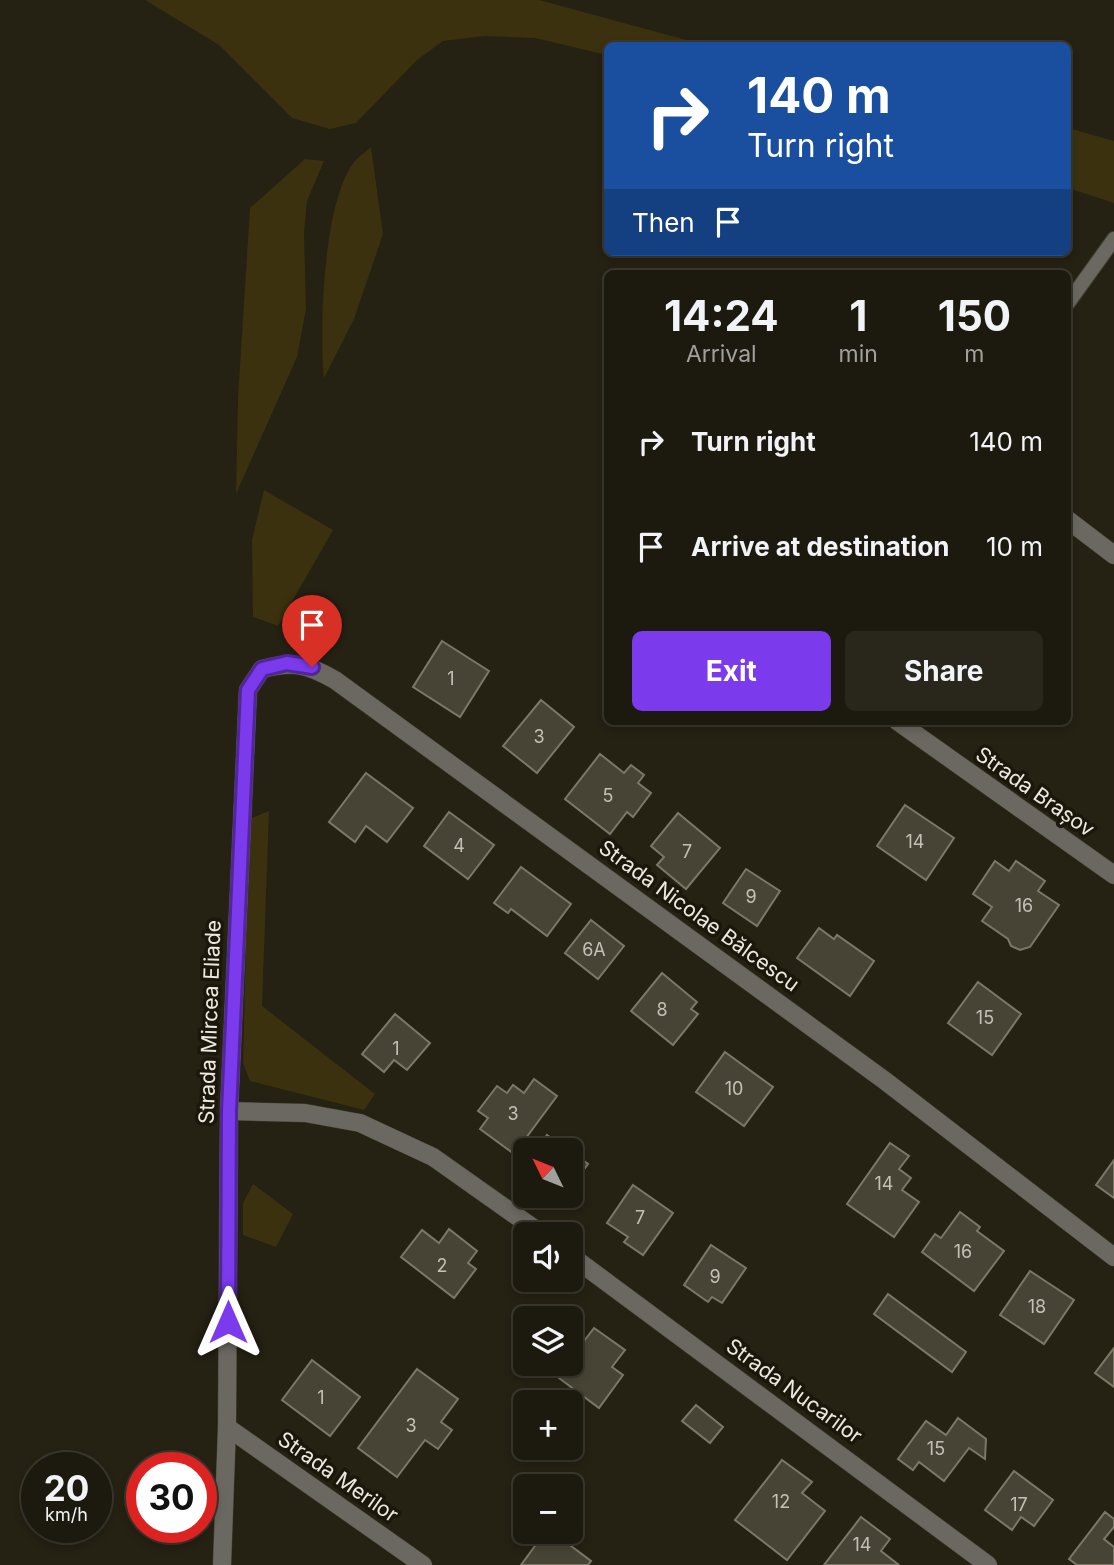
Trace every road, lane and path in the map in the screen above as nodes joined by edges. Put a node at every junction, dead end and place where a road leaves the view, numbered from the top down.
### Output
1 (1114, 239) edge
2 (1071, 299) edge
3 (1071, 522) edge
4 (1114, 555) edge
5 (248, 690) joint
6 (903, 725) edge
7 (1114, 875) edge
8 (229, 1111) junction
9 (525, 1222) edge
10 (1114, 1257) edge
11 (583, 1265) edge
12 (227, 1427) junction
13 (222, 1565) edge
14 (423, 1565) edge
15 (988, 1565) edge

1 - 2 lane
3 - 4 street
5 - 8 street, Strada Mircea Eliade
5 - 10 street, Strada Nicolae Bălcescu
6 - 7 street, Strada Brașov
8 - 9 street
8 - 12 street, Strada Mircea Eliade
11 - 15 street, Strada Nucarilor
12 - 13 street, Strada Mircea Eliade
12 - 14 street, Strada Merilor

